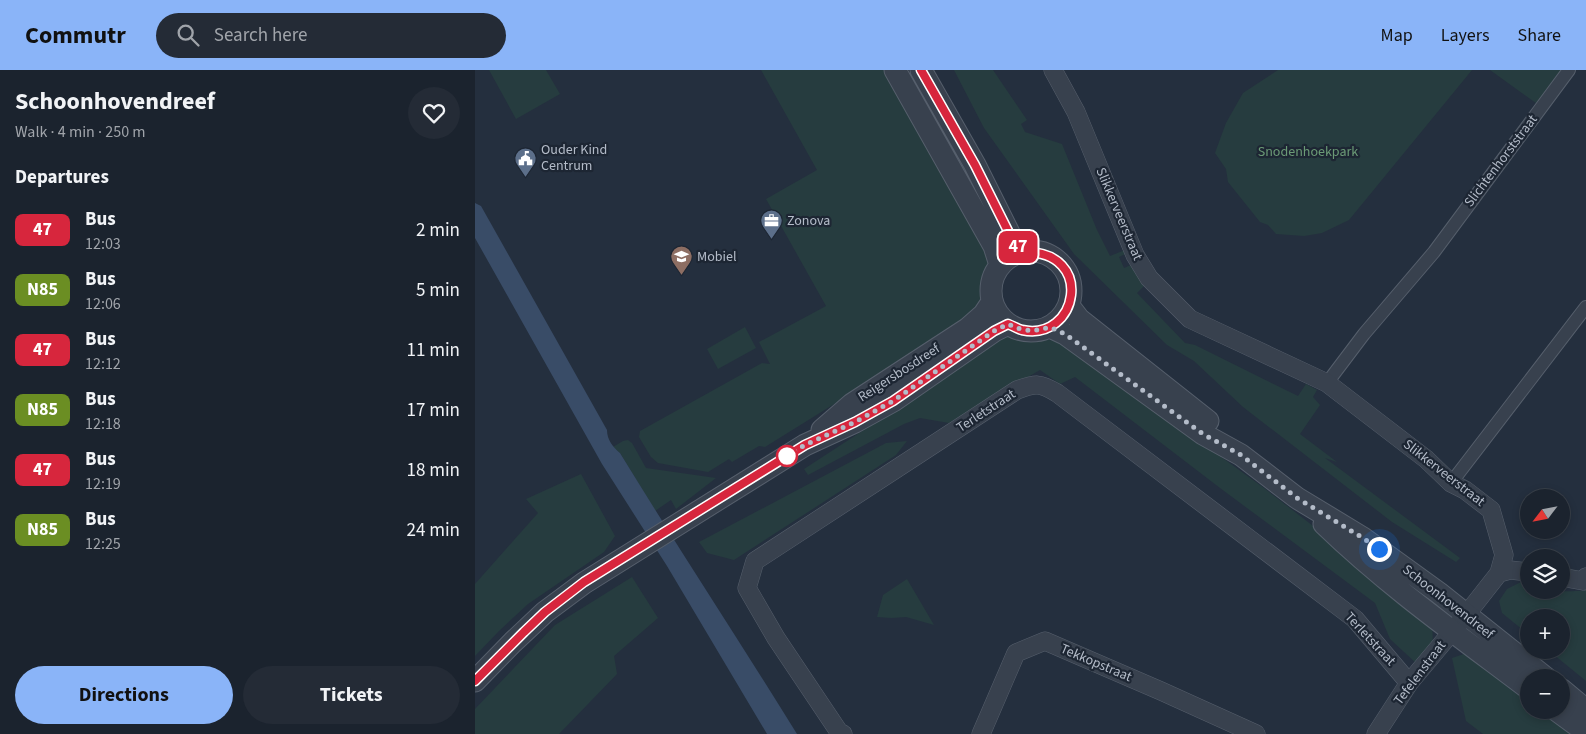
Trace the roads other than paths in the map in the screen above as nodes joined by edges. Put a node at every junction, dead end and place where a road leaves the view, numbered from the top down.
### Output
1 (895, 70) edge
2 (921, 70) edge
3 (1053, 70) edge
4 (1569, 70) edge
5 (1024, 252) junction
6 (1000, 265) junction
7 (993, 302) junction
8 (1069, 306) junction
9 (1586, 308) edge
10 (1008, 324) junction
11 (1050, 327) junction
12 (1327, 383) junction
13 (805, 445) junction
14 (1241, 455) junction
15 (1451, 482) junction
16 (1297, 498) junction
17 (1520, 571) edge
18 (1499, 573) junction
19 (1586, 577) edge
20 (1570, 579) edge
21 (1466, 615) junction
22 (1453, 632) junction
23 (1535, 669) edge
24 (475, 681) edge
25 (1520, 682) edge
26 (1409, 683) junction
27 (1570, 697) edge
28 (1586, 710) edge
29 (1568, 719) edge
30 (1586, 732) edge
31 (843, 734) edge
32 (981, 734) edge
33 (1256, 734) edge
34 (1376, 734) edge

1 - 6 street
2 - 5 street
3 - 12 street, Slikkerveerstraat
4 - 12 street, Slichtenhorststraat
5 - 6 street
5 - 8 street
6 - 7 street
7 - 10 street
7 - 13 street, Reigersbosdreef
8 - 11 street
8 - 14 street, Schoonhovendreef
9 - 15 street
10 - 11 street
10 - 13 street, Reigersbosdreef
11 - 14 street, Schoonhovendreef
12 - 15 street, Slikkerveerstraat
13 - 24 street, Reigersbosdreef
14 - 16 street, Schoonhovendreef
15 - 18 street, Slikkerveerstraat
16 - 21 street, Schoonhovendreef
16 - 22 street, Schoonhovendreef
17 - 18 street
18 - 21 street
19 - 20 street
21 - 22 street, Tefelenstraat
21 - 23 street, Schoonhovendreef
22 - 25 street, Schoonhovendreef
22 - 26 street, Tefelenstraat
26 - 31 street, Terletstraat
26 - 34 street, Tefelenstraat
27 - 28 street
29 - 30 street
32 - 33 street, Tekkopstraat

